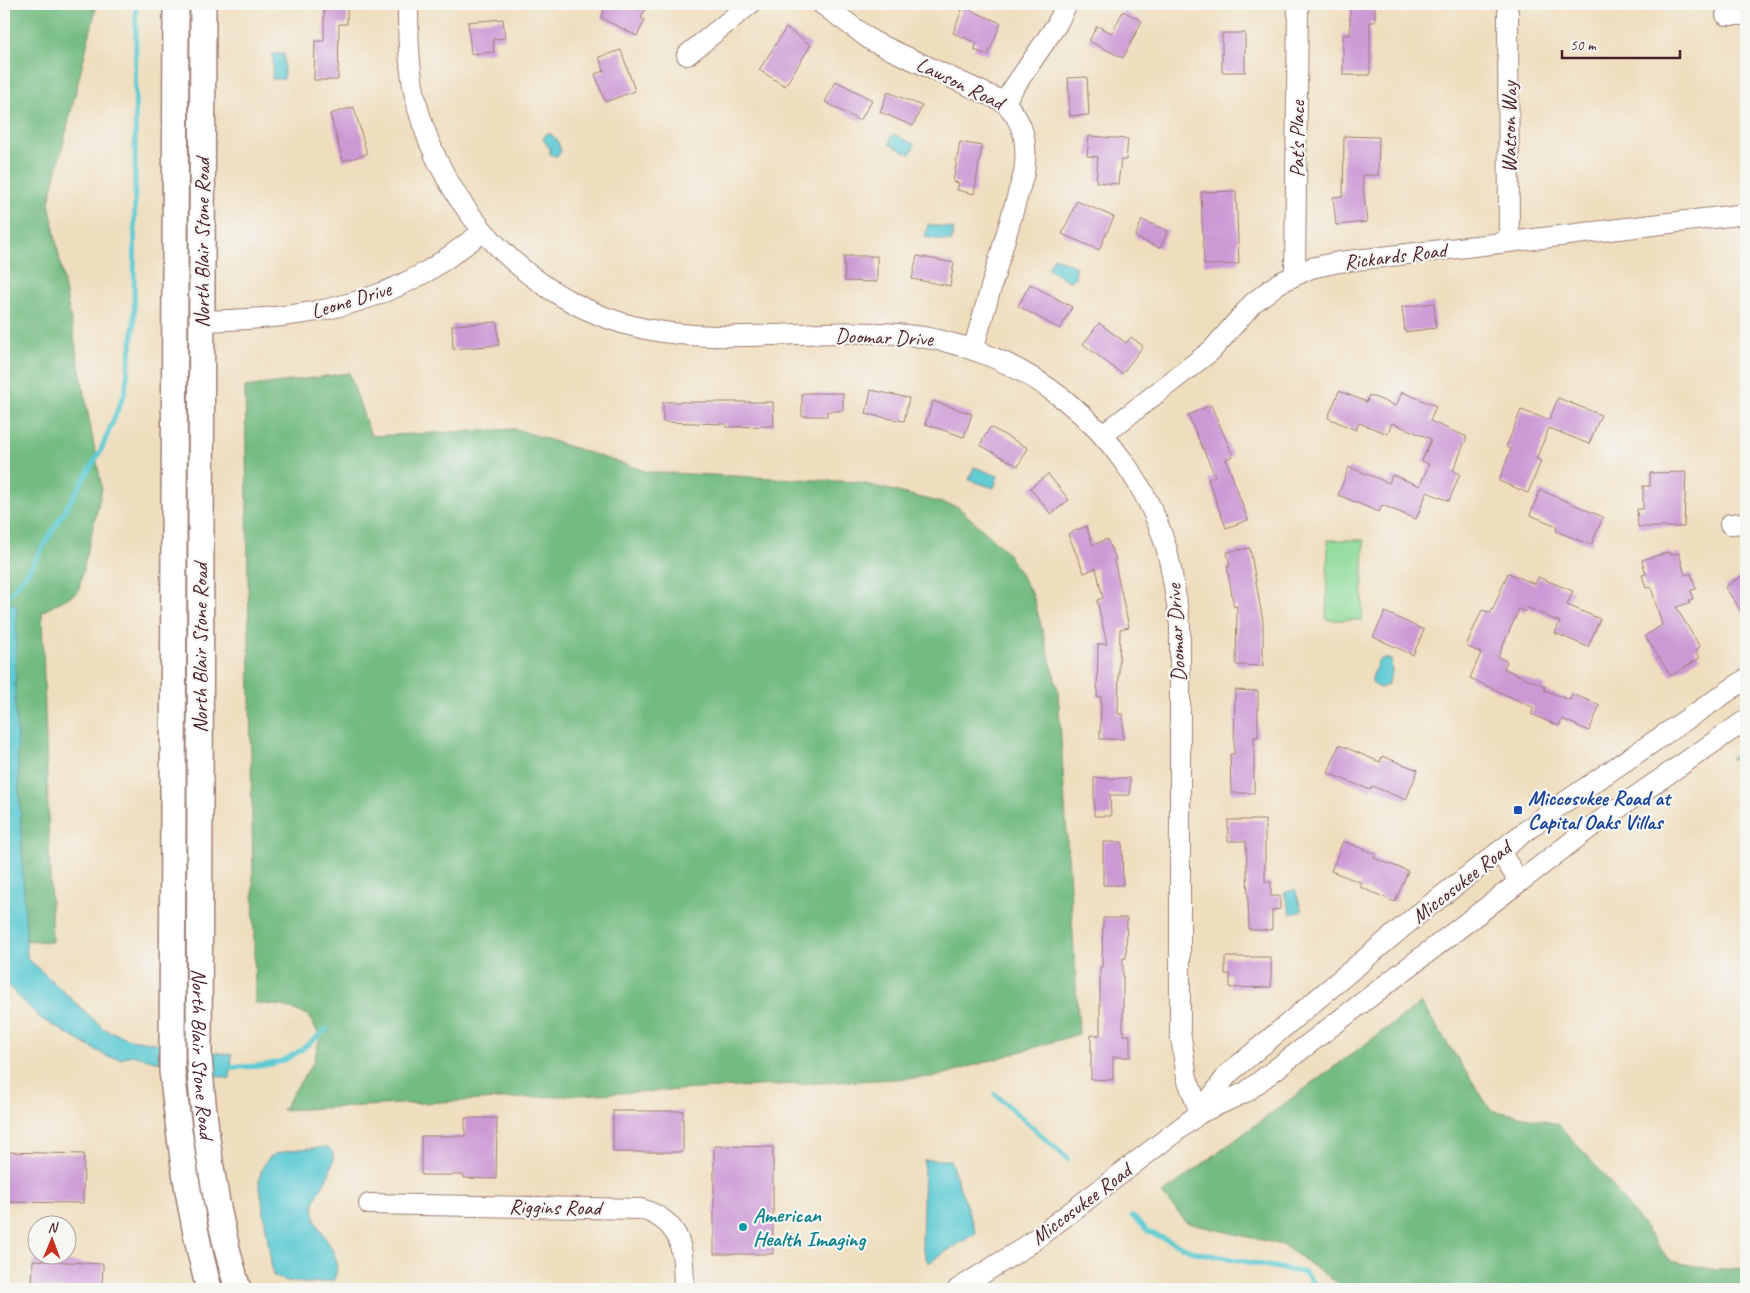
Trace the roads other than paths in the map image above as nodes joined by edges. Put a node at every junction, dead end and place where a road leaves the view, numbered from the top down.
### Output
1 (176, 4) edge
2 (203, 4) edge
3 (408, 4) edge
4 (750, 4) edge
5 (822, 4) edge
6 (1067, 4) edge
7 (1298, 4) edge
8 (1508, 12) dead end
9 (1726, 15) dead end
10 (1746, 15) edge
11 (687, 55) dead end
12 (1004, 102) junction
13 (1746, 214) edge
14 (483, 232) junction
15 (1509, 242) junction
16 (1296, 274) junction
17 (175, 279) junction
18 (202, 321) junction
19 (973, 350) junction
20 (1103, 435) junction
21 (1746, 679) edge
22 (1746, 720) edge
23 (1500, 852) junction
24 (1519, 881) junction
25 (176, 1110) junction
26 (203, 1111) junction
27 (1200, 1113) junction
28 (369, 1204) dead end
29 (209, 1289) edge
30 (238, 1289) edge
31 (684, 1289) edge
32 (958, 1289) edge

1 - 17 main road, North Blair Stone Road
2 - 18 main road, North Blair Stone Road
3 - 14 street, Doomar Drive
4 - 11 street
5 - 12 street, Lawson Road
6 - 12 street
7 - 16 street, Pat's Place
8 - 15 street, Watson Way
9 - 10 street
12 - 19 street, Lawson Road
13 - 15 street, Rickards Road
14 - 18 street, Leone Drive
14 - 19 street, Doomar Drive
15 - 16 street, Rickards Road
16 - 20 street, Rickards Road
17 - 18 main road
17 - 25 main road, North Blair Stone Road
18 - 26 main road, North Blair Stone Road
19 - 20 street, Doomar Drive
20 - 27 street, Doomar Drive
21 - 23 street, Miccosukee Road
22 - 24 street, Miccosukee Road
23 - 24 street
23 - 27 street, Miccosukee Road
24 - 27 street, Miccosukee Road
25 - 26 main road
25 - 29 main road, North Blair Stone Road
26 - 30 main road, North Blair Stone Road
27 - 32 street, Miccosukee Road
28 - 31 street, Riggins Road

